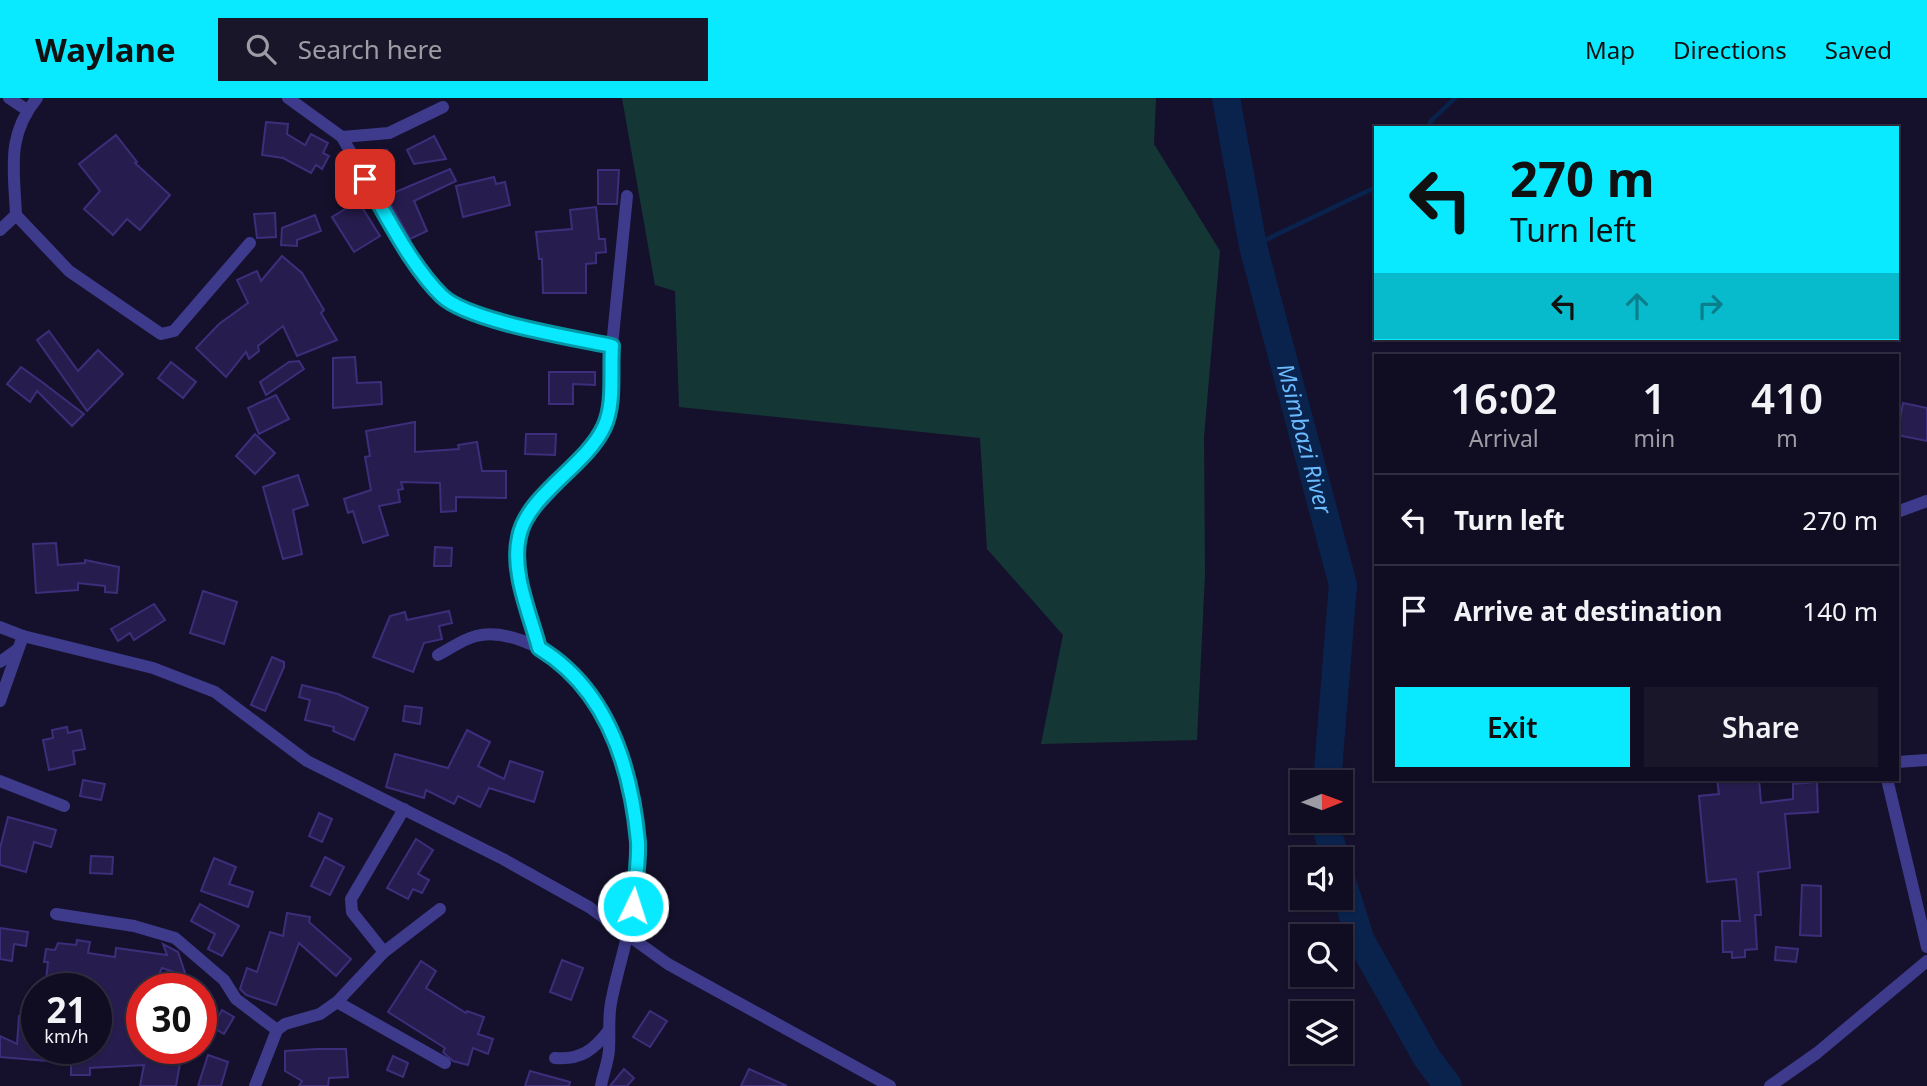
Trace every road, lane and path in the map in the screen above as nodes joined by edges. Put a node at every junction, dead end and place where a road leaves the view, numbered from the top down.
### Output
1 (9, 98) edge
2 (37, 98) edge
3 (288, 98) edge
4 (443, 107) dead end
5 (27, 110) junction
6 (342, 137) junction
7 (627, 196) dead end
8 (16, 215) junction
9 (0, 230) edge
10 (250, 243) dead end
11 (612, 346) junction
12 (1927, 501) edge
13 (1899, 511) edge
14 (0, 627) edge
15 (20, 642) junction
16 (539, 648) junction
17 (438, 655) dead end
18 (0, 662) edge
19 (0, 701) edge
20 (1927, 760) edge
21 (1899, 762) edge
22 (0, 781) edge
23 (1887, 781) edge
24 (64, 806) dead end
25 (404, 809) junction
26 (440, 909) dead end
27 (56, 914) dead end
28 (627, 934) junction
29 (1927, 947) edge
30 (384, 952) junction
31 (1927, 961) edge
32 (337, 1002) junction
33 (277, 1030) junction
34 (610, 1030) junction
35 (555, 1058) dead end
36 (445, 1063) dead end
37 (255, 1086) edge
38 (601, 1086) edge
39 (890, 1086) edge
40 (1770, 1086) edge

1 - 5 street
2 - 5 street
3 - 6 street
4 - 6 street
5 - 8 street
6 - 11 street
7 - 11 street
8 - 9 street
8 - 10 street
11 - 16 street
12 - 13 street
14 - 15 street
15 - 18 street
15 - 19 street
15 - 25 street
16 - 17 street
16 - 28 street
20 - 21 street
22 - 24 street
23 - 29 street
25 - 28 street
25 - 30 street
26 - 30 street
27 - 33 street
28 - 34 street
28 - 39 street
30 - 32 street
31 - 40 street
32 - 33 street
32 - 36 street
33 - 37 street
34 - 35 street
34 - 38 street

